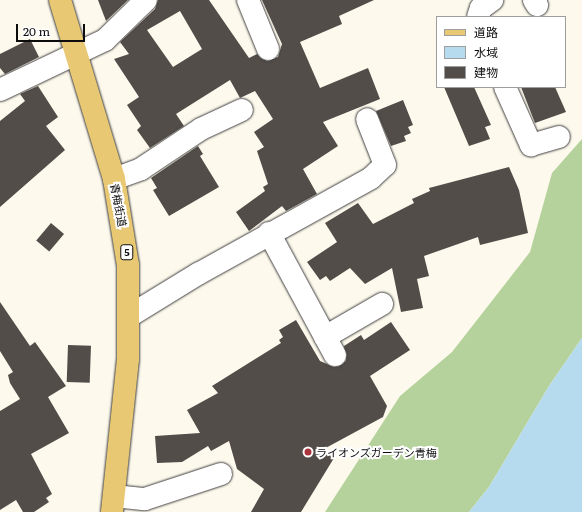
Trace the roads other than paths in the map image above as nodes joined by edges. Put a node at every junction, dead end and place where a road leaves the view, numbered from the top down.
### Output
1 (60, 0) edge
2 (146, 0) edge
3 (248, 0) edge
4 (492, 0) edge
5 (478, 16) edge
6 (268, 49) dead end
7 (77, 54) junction
8 (505, 88) edge
9 (0, 90) edge
10 (242, 110) dead end
11 (367, 119) dead end
12 (559, 137) dead end
13 (114, 179) junction
14 (269, 233) junction
15 (382, 304) dead end
16 (131, 315) junction
17 (221, 474) dead end
18 (113, 504) edge

1 - 7 main road, 青梅街道 / 5
2 - 7 lane
3 - 6 lane
4 - 5 lane
7 - 9 lane
7 - 13 main road, 青梅街道 / 5
8 - 12 lane
10 - 13 lane
11 - 14 lane
13 - 16 main road, 青梅街道 / 5
14 - 15 lane
14 - 16 lane
16 - 18 main road, 青梅街道 / 5
17 - 18 lane

